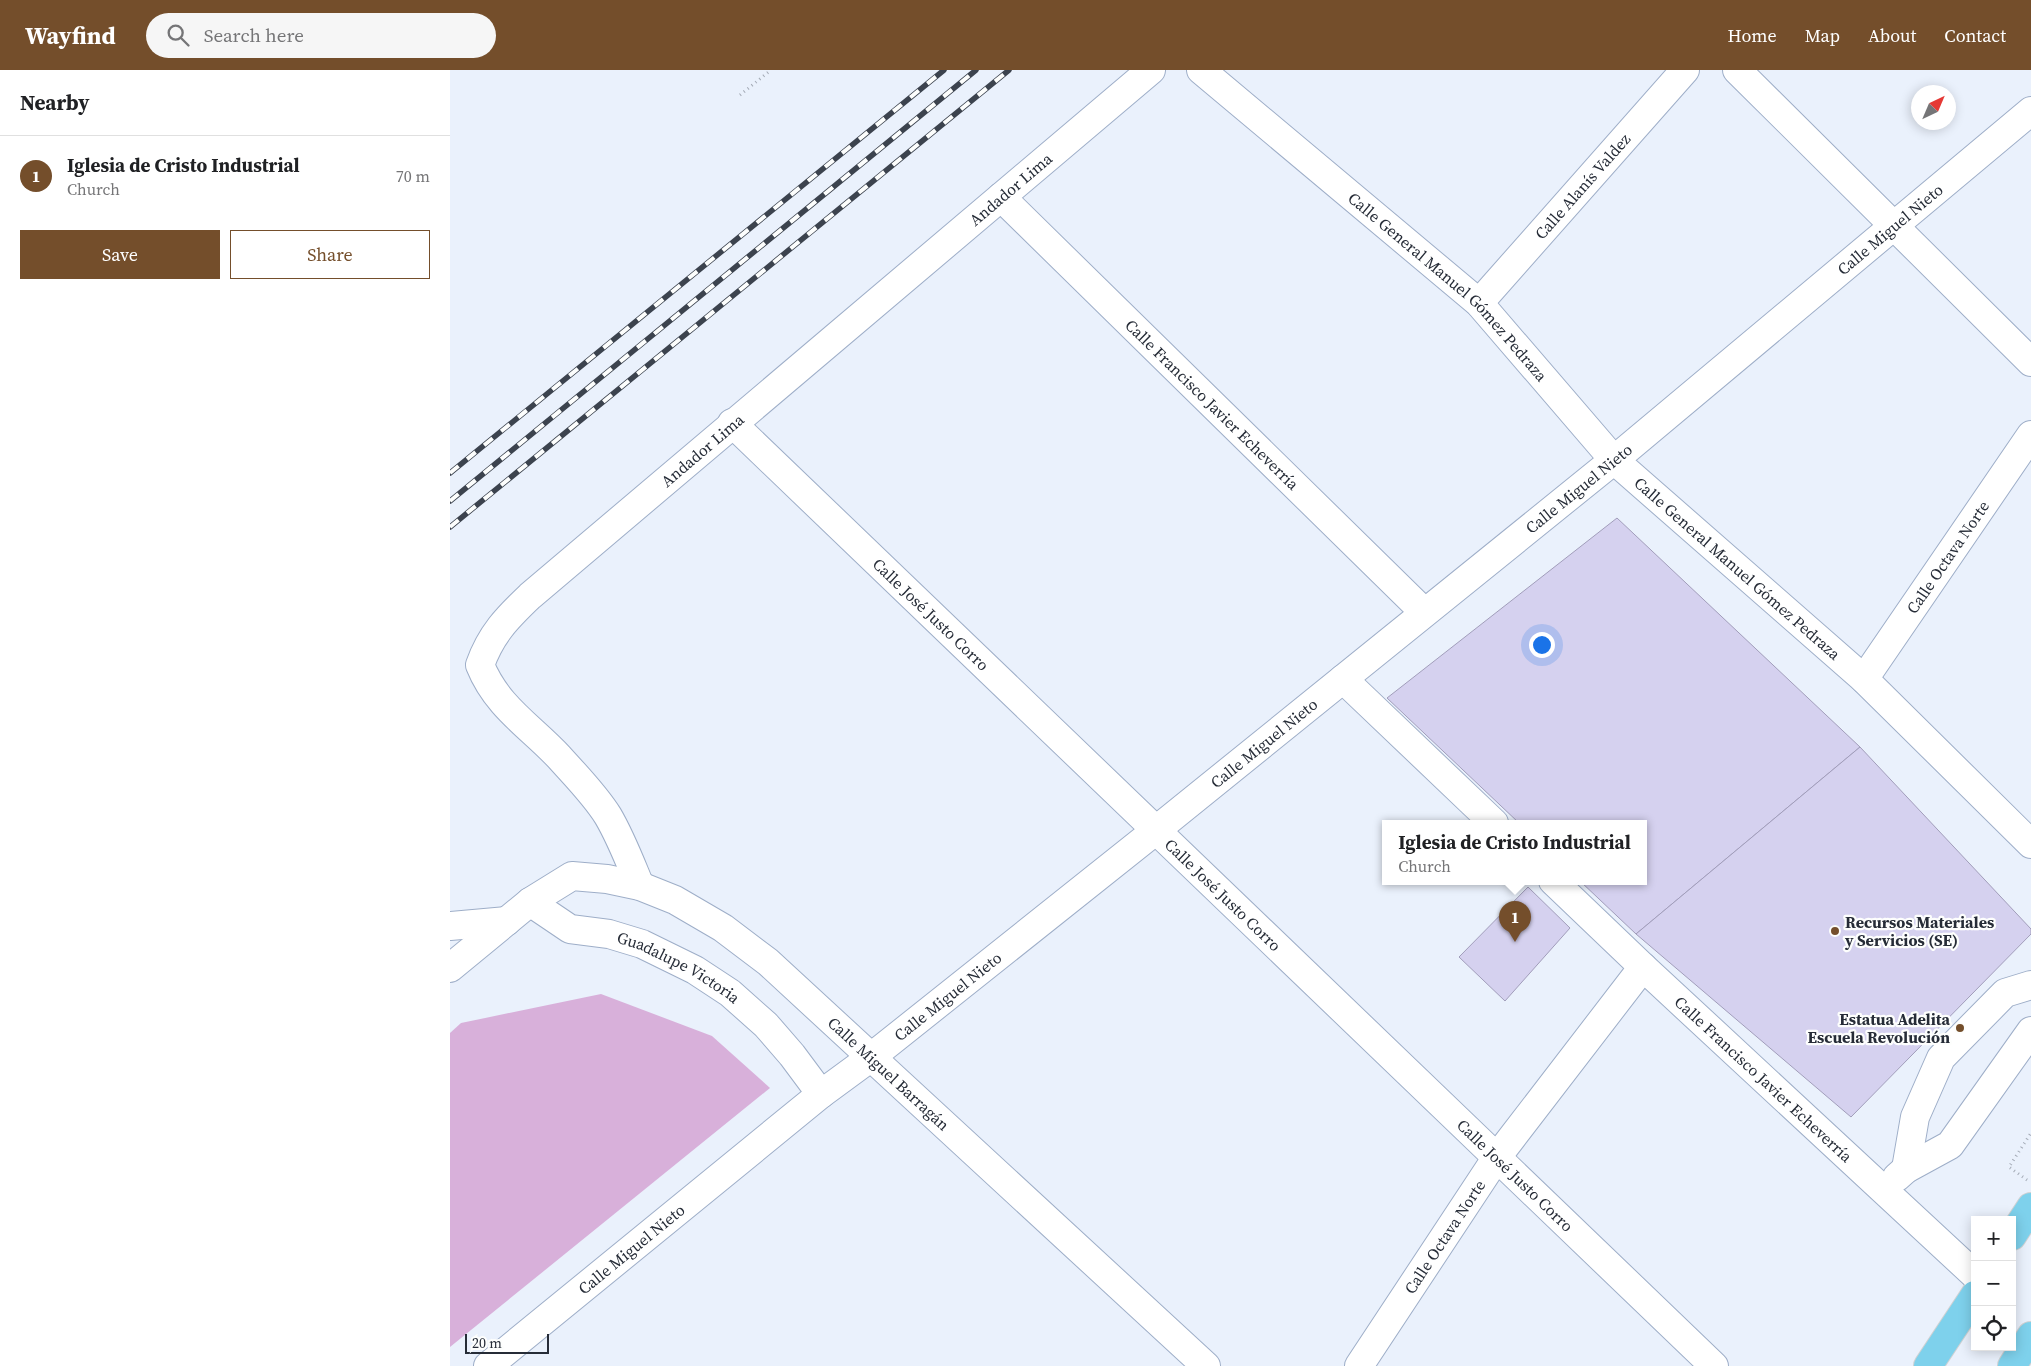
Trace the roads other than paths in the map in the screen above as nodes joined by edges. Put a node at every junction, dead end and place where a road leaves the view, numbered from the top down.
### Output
1 (1151, 70) edge
2 (1201, 70) edge
3 (1685, 70) edge
4 (1737, 70) edge
5 (2031, 111) edge
6 (1001, 197) junction
7 (1895, 226) junction
8 (1479, 302) junction
9 (2031, 362) edge
10 (732, 423) junction
11 (2031, 435) edge
12 (1614, 460) junction
13 (1424, 612) junction
14 (1343, 679) junction
15 (1864, 679) junction
16 (1491, 820) edge
17 (1156, 832) junction
18 (2031, 844) edge
19 (1557, 885) edge
20 (640, 886) junction
21 (530, 902) junction
22 (507, 921) junction
23 (450, 926) edge
24 (1643, 966) junction
25 (450, 968) edge
26 (2031, 985) edge
27 (2031, 1031) edge
28 (870, 1058) junction
29 (821, 1094) junction
30 (1497, 1157) junction
31 (1906, 1168) junction
32 (1882, 1189) junction
33 (2031, 1207) edge
34 (2016, 1230) edge
35 (1971, 1271) edge
36 (1971, 1300) edge
37 (2031, 1337) edge
38 (488, 1366) edge
39 (1206, 1366) edge
40 (1359, 1366) edge
41 (1714, 1366) edge
42 (1928, 1366) edge
43 (2012, 1366) edge

1 - 6 street, Andador Lima
2 - 8 street, Calle General Manuel Gómez Pedraza
3 - 8 street, Calle Alanís Valdez
4 - 7 street
5 - 7 street, Calle Miguel Nieto
6 - 10 street, Andador Lima
6 - 13 street, Calle Francisco Javier Echeverría
7 - 9 street
7 - 12 street, Calle Miguel Nieto
8 - 12 street, Calle General Manuel Gómez Pedraza
10 - 17 street, Calle José Justo Corro
10 - 20 street, Andador Lima
11 - 15 street, Calle Octava Norte
12 - 13 street, Calle Miguel Nieto
12 - 15 street, Calle General Manuel Gómez Pedraza
13 - 14 street, Calle Miguel Nieto
14 - 16 street
14 - 17 street, Calle Miguel Nieto
15 - 18 street, Calle General Manuel Gómez Pedraza
17 - 28 street, Calle Miguel Nieto
17 - 30 street, Calle José Justo Corro
19 - 24 street, Calle Francisco Javier Echeverría
20 - 21 street, Calle Miguel Barragán
20 - 28 street, Calle Miguel Barragán
21 - 22 street
21 - 29 street, Guadalupe Victoria
22 - 23 street
22 - 25 street
24 - 30 street, Calle Octava Norte
24 - 32 street, Calle Francisco Javier Echeverría
26 - 31 street
27 - 31 street
28 - 29 street, Calle Miguel Nieto
28 - 39 street, Calle Miguel Barragán
29 - 38 street, Calle Miguel Nieto
30 - 40 street, Calle Octava Norte
30 - 41 street, Calle José Justo Corro
31 - 32 street
32 - 35 street, Calle Francisco Javier Echeverría
33 - 34 main road
36 - 42 main road
37 - 43 main road

